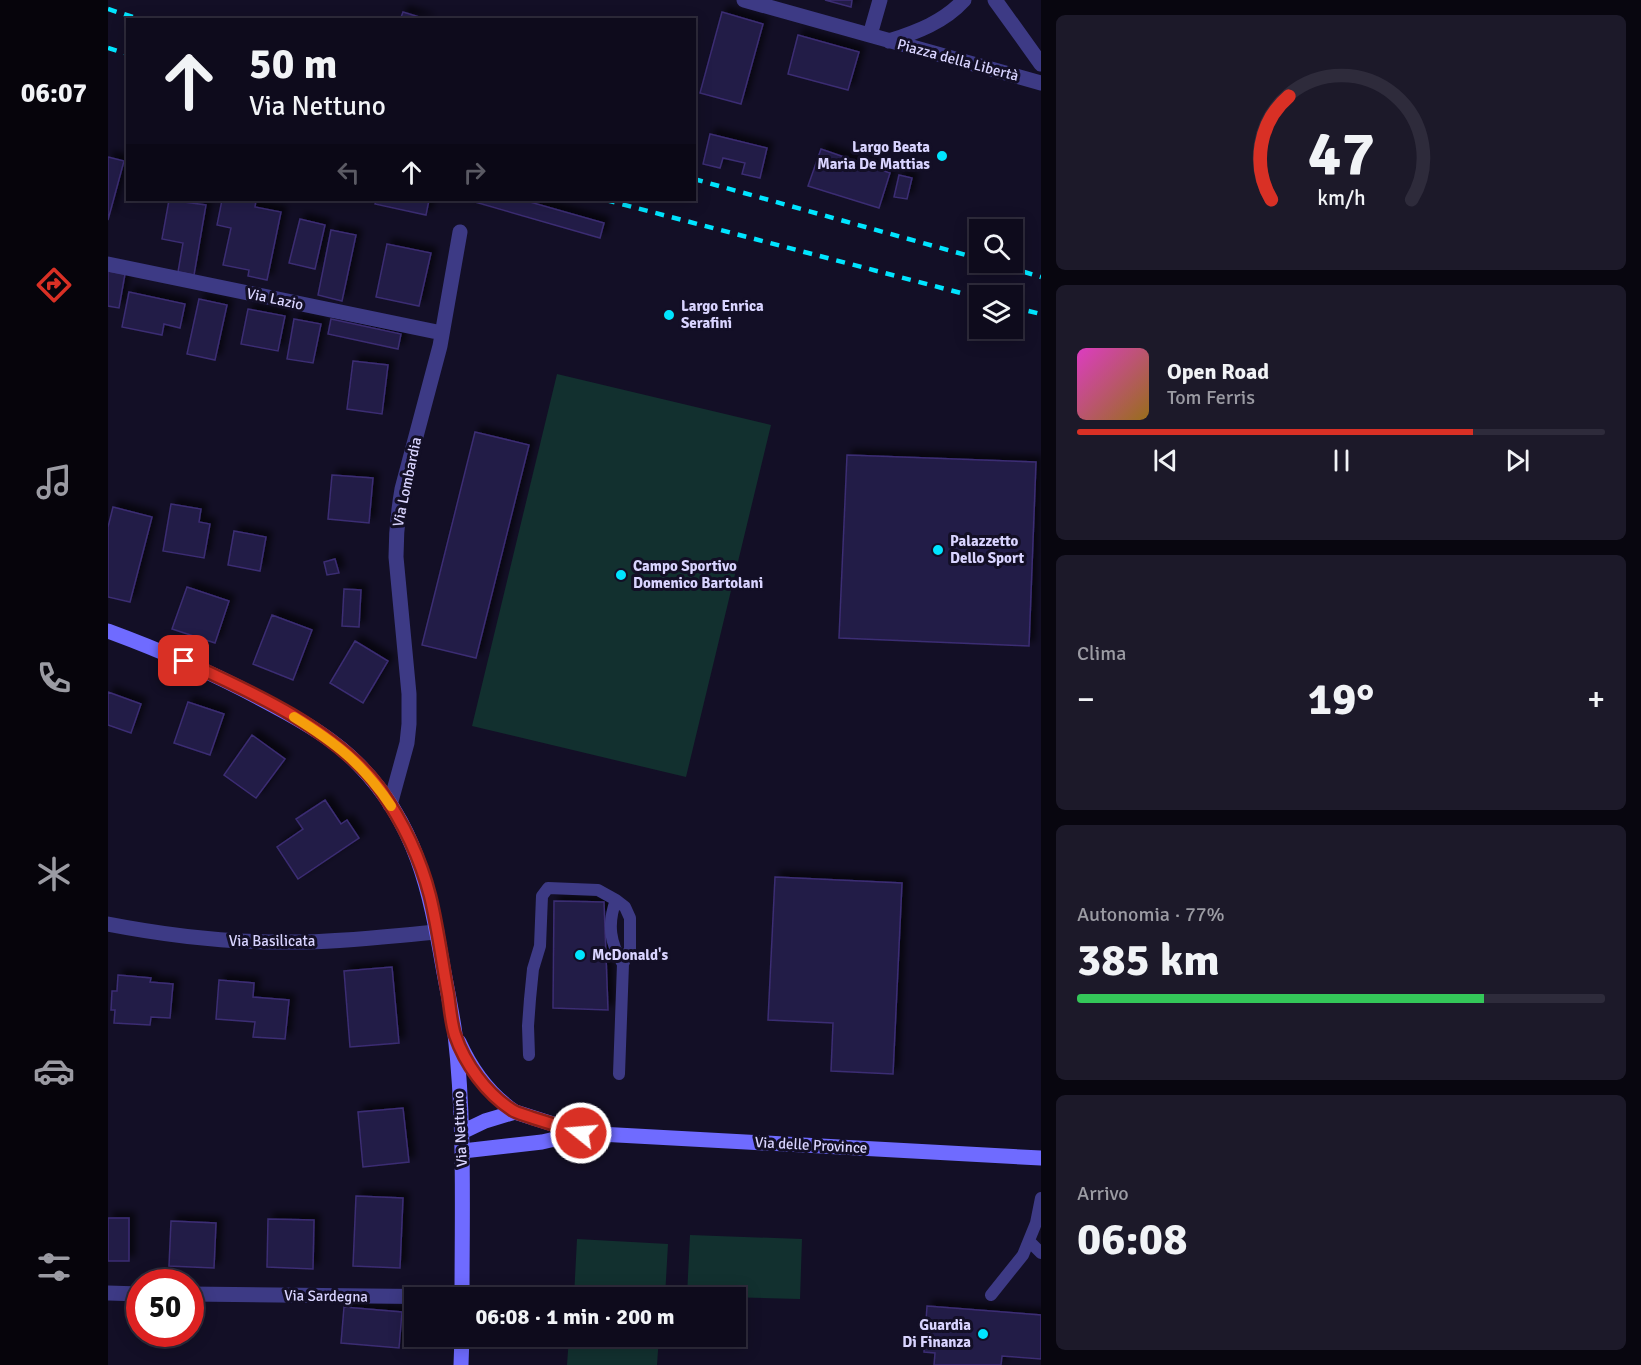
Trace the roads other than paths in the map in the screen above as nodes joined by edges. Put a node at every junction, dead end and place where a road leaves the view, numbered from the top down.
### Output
1 (880, 0) edge
2 (964, 0) edge
3 (995, 0) edge
4 (750, 1) edge
5 (870, 35) junction
6 (889, 41) junction
7 (1041, 64) edge
8 (1041, 83) edge
9 (460, 232) dead end
10 (108, 264) edge
11 (442, 333) junction
12 (108, 631) edge
13 (390, 805) junction
14 (616, 900) junction
15 (108, 924) edge
16 (437, 932) junction
17 (623, 964) junction
18 (455, 1034) junction
19 (529, 1055) dead end
20 (620, 1074) dead end
21 (515, 1112) junction
22 (462, 1132) junction
23 (581, 1133) junction
24 (463, 1151) junction
25 (1041, 1158) edge
26 (1041, 1198) edge
27 (1029, 1241) junction
28 (1041, 1253) edge
29 (462, 1287) edge
30 (108, 1293) edge
31 (126, 1294) edge
32 (204, 1294) edge
33 (991, 1295) dead end
34 (404, 1297) edge
35 (462, 1347) edge
36 (461, 1365) edge

1 - 5 street
2 - 6 street, Piazza della Libertà
3 - 7 street, Piazza della Libertà
4 - 5 street
5 - 6 street
6 - 8 street, Piazza della Libertà
9 - 11 street, Via Lombardia
10 - 11 street, Via Lazio
11 - 13 street, Via Lombardia
12 - 13 main road, Via Nettuno
13 - 16 main road, Via Nettuno
14 - 17 lane
14 - 17 lane
14 - 19 lane
15 - 16 street, Via Basilicata
16 - 18 main road, Via Nettuno
17 - 20 lane
18 - 21 main road, Via delle Province
18 - 22 main road, Via Nettuno
21 - 22 main road
21 - 23 main road, Via delle Province
22 - 24 main road, Via Nettuno
23 - 24 main road, Via delle Province
23 - 25 main road, Via delle Province
24 - 29 main road, Via Nettuno
26 - 27 lane
27 - 28 lane
27 - 33 lane
30 - 31 street
32 - 34 street, Via Sardegna
35 - 36 main road

